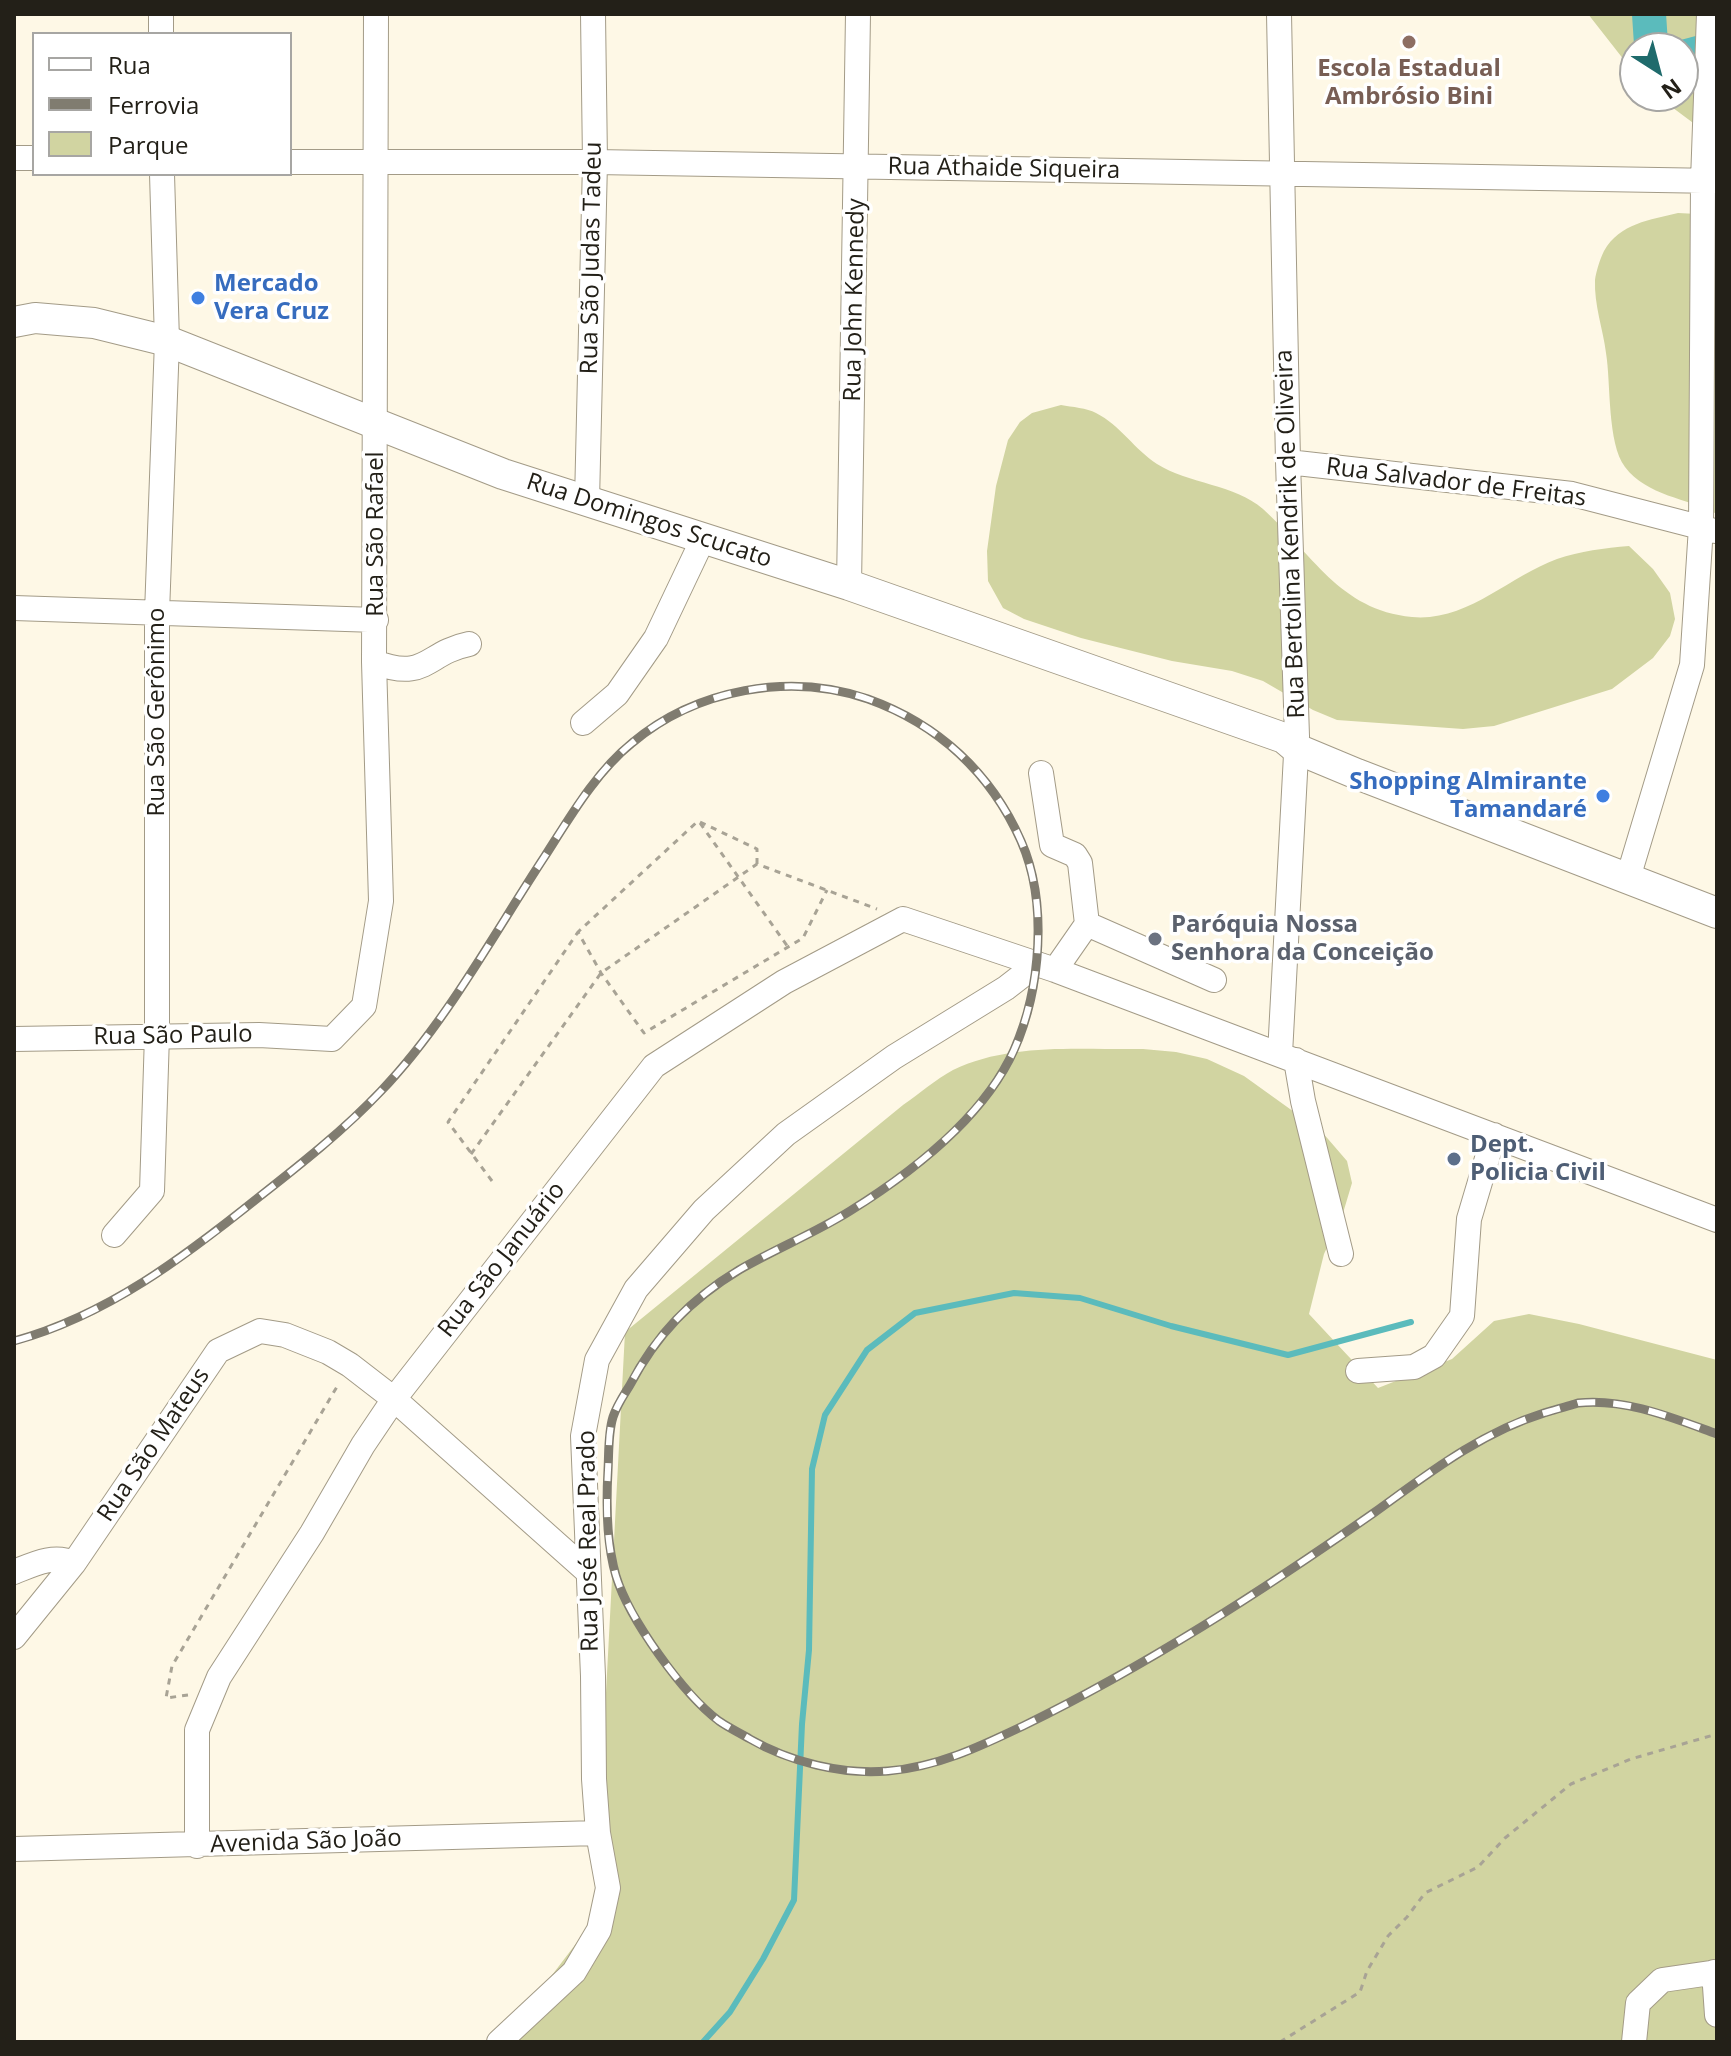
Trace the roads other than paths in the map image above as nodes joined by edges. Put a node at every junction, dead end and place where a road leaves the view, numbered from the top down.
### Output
1 (376, 14) edge
2 (593, 14) edge
3 (858, 14) edge
4 (1279, 14) edge
5 (1709, 15) edge
6 (292, 162) edge
7 (595, 162) junction
8 (376, 163) junction
9 (857, 167) junction
10 (1280, 173) junction
11 (162, 176) edge
12 (1710, 181) edge
13 (14, 322) edge
14 (167, 341) junction
15 (377, 424) junction
16 (1288, 462) junction
17 (587, 501) junction
18 (1709, 529) edge
19 (703, 539) junction
20 (849, 585) junction
21 (14, 608) edge
22 (157, 613) junction
23 (376, 620) junction
24 (469, 644) dead end
25 (374, 662) junction
26 (583, 723) dead end
27 (1292, 741) junction
28 (1041, 773) dead end
29 (1631, 870) junction
30 (1717, 891) edge
31 (1717, 913) edge
32 (1087, 924) junction
33 (1046, 967) junction
34 (1214, 980) dead end
35 (157, 1035) junction
36 (14, 1039) edge
37 (332, 1039) joint
38 (1288, 1057) junction
39 (1494, 1135) junction
40 (1717, 1220) edge
41 (114, 1235) dead end
42 (1341, 1254) dead end
43 (1358, 1371) dead end
44 (394, 1399) junction
45 (74, 1563) junction
46 (14, 1572) edge
47 (588, 1572) junction
48 (14, 1637) edge
49 (598, 1833) junction
50 (197, 1846) junction
51 (14, 1849) edge
52 (1715, 1972) edge
53 (1717, 2015) edge
54 (499, 2042) edge
55 (1634, 2042) edge

1 - 8 street, Rua São Rafael
2 - 7 street, Rua São Judas Tadeu
3 - 9 street, Rua John Kennedy
4 - 10 street, Rua Bertolina Kendrik de Oliveira
5 - 12 street
6 - 8 street, Rua Athaide Siqueira
7 - 8 street, Rua Athaide Siqueira
7 - 9 street, Rua Athaide Siqueira
7 - 17 street, Rua São Judas Tadeu
8 - 15 street, Rua São Rafael
9 - 10 street, Rua Athaide Siqueira
9 - 20 street, Rua John Kennedy
10 - 12 street, Rua Athaide Siqueira
10 - 16 street, Rua Bertolina Kendrik de Oliveira
11 - 14 street, Rua São Gerônimo
12 - 18 street
13 - 14 main road, Rua Domingos Scucato
14 - 15 main road, Rua Domingos Scucato
14 - 22 street, Rua São Gerônimo
15 - 17 main road, Rua Domingos Scucato
15 - 23 street, Rua São Rafael
16 - 18 street, Rua Salvador de Freitas
16 - 27 street, Rua Bertolina Kendrik de Oliveira
17 - 19 main road, Rua Domingos Scucato
18 - 29 street
19 - 20 main road, Rua Domingos Scucato
19 - 26 street
20 - 27 main road, Rua Domingos Scucato
21 - 22 street
22 - 23 street
22 - 35 street, Rua São Gerônimo
23 - 25 street, Rua São Rafael
24 - 25 street
25 - 37 street, Rua São Rafael
27 - 29 main road, Rua Domingos Scucato
27 - 38 street, Rua Bertolina Kendrik de Oliveira
28 - 32 street
29 - 30 main road, Rua Domingos Scucato
29 - 31 main road, Rua Domingos Scucato
32 - 33 street, Rua José Real Prado
32 - 34 street
33 - 38 street
33 - 44 street, Rua São Januário
33 - 47 street, Rua José Real Prado
35 - 36 street, Rua São Paulo
35 - 37 street, Rua São Paulo
35 - 41 street, Rua São Gerônimo
38 - 39 street
38 - 42 street, Rua Bertolina Kendrik de Oliveira
39 - 40 street
39 - 43 street
44 - 45 street, Rua São Mateus
44 - 47 street, Rua São Mateus
44 - 50 street, Rua São Januário
45 - 46 street
45 - 48 street, Rua São Mateus
47 - 49 street, Rua José Real Prado
49 - 50 street, Avenida São João
49 - 54 street, Rua José Real Prado
50 - 51 street, Avenida São João
52 - 53 street
52 - 55 street

